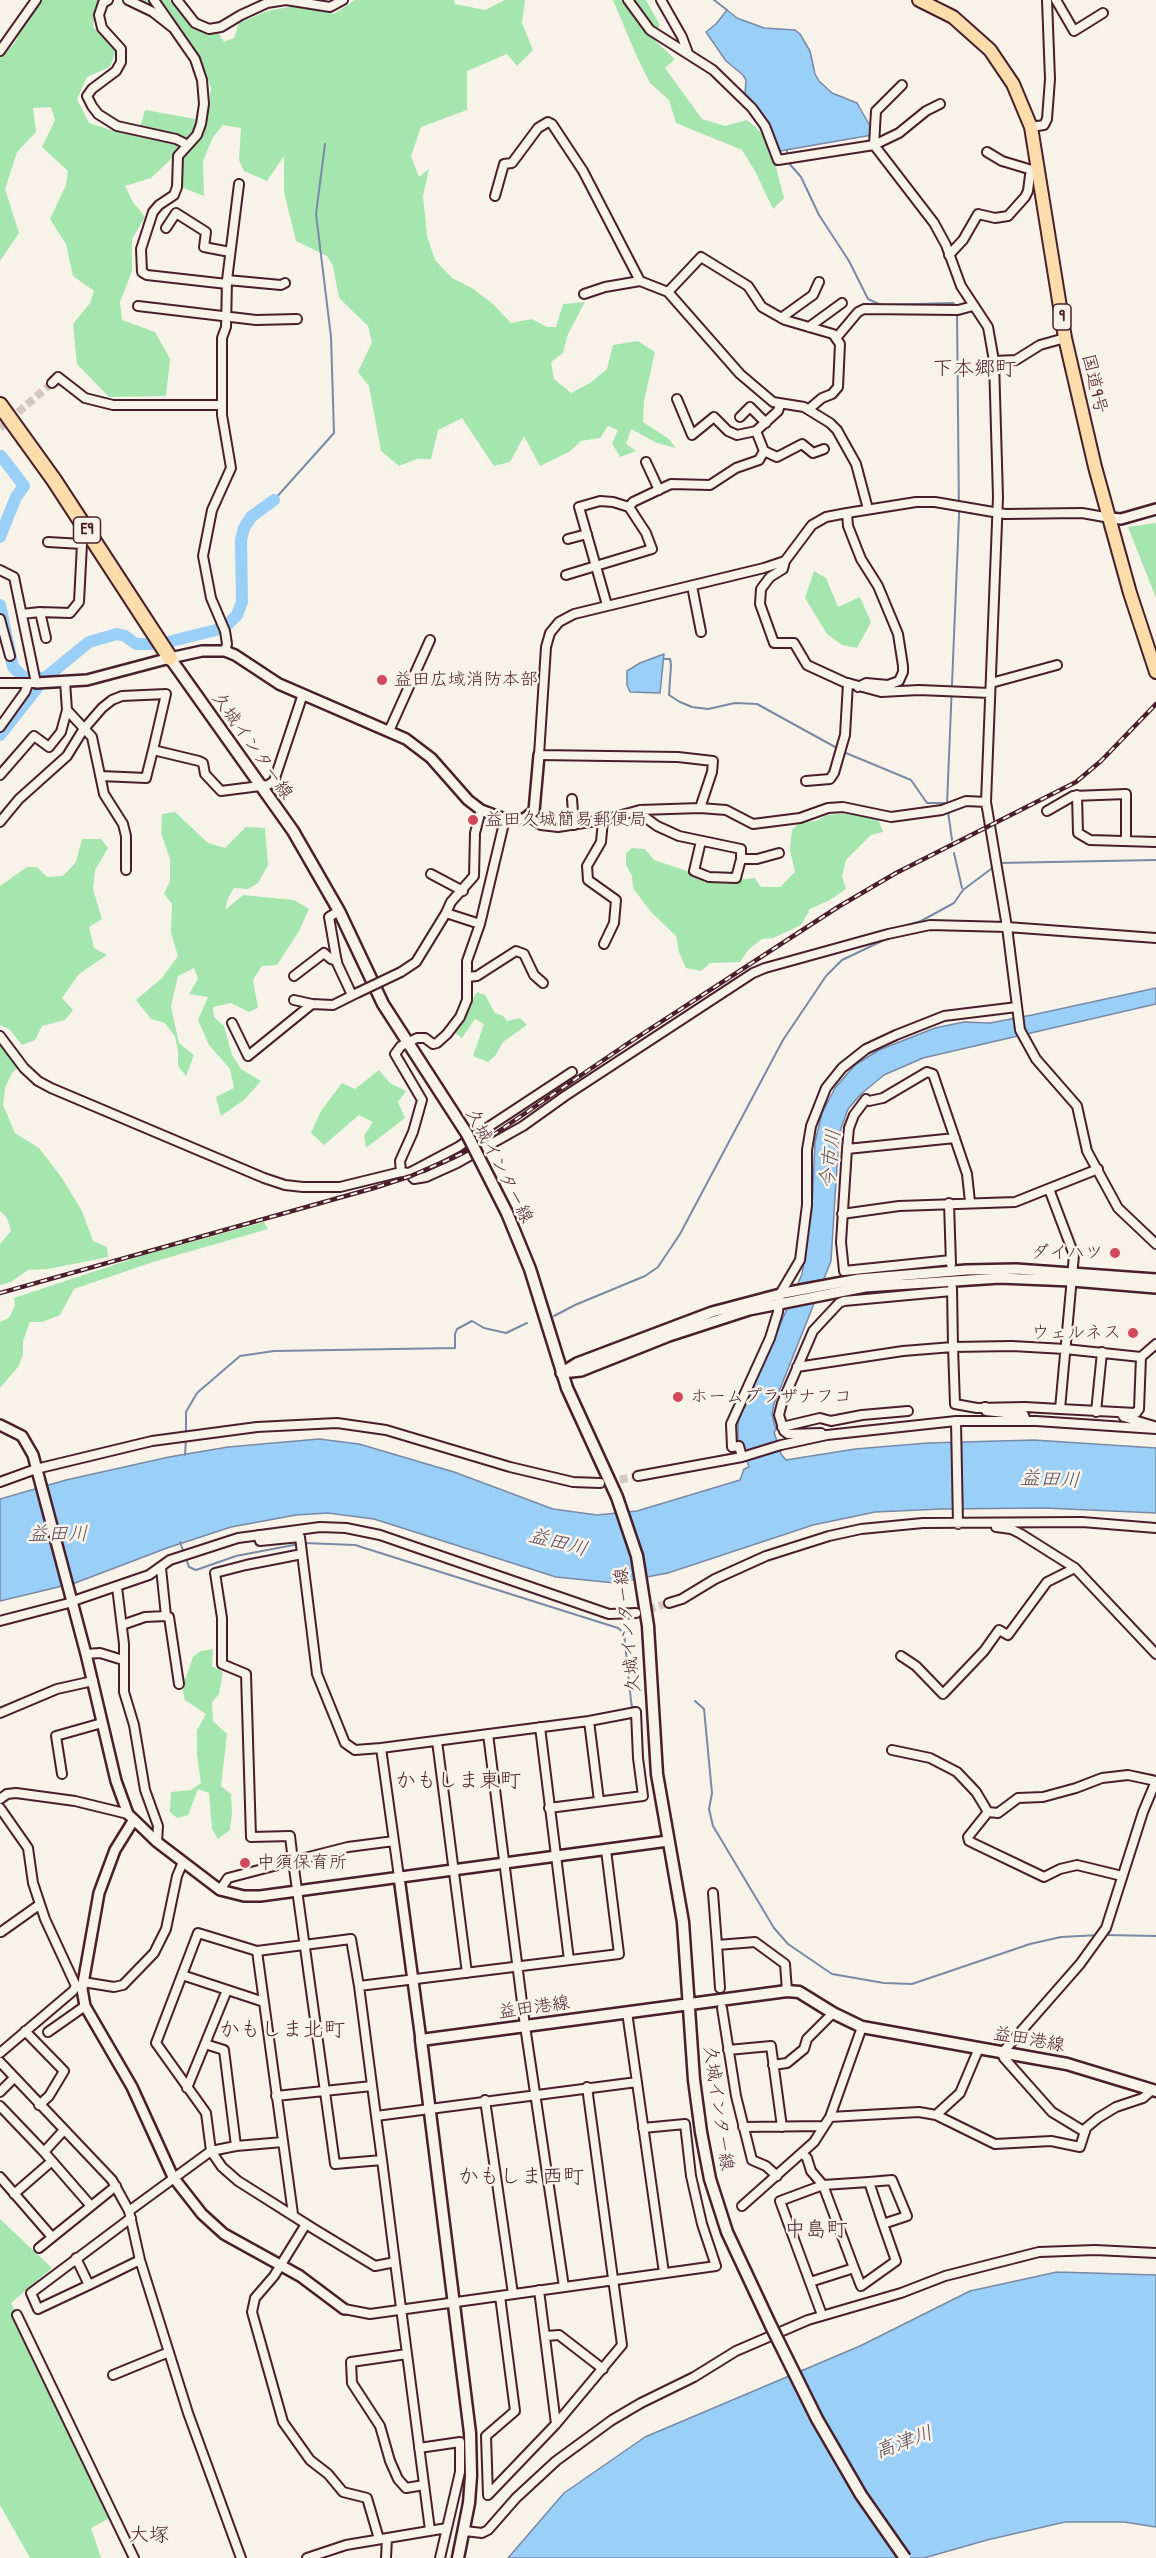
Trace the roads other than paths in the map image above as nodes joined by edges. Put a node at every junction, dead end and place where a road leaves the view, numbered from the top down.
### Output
1 (36, 0) edge
2 (108, 0) edge
3 (128, 0) edge
4 (154, 0) edge
5 (177, 0) edge
6 (286, 0) edge
7 (343, 0) edge
8 (628, 0) edge
9 (661, 0) edge
10 (919, 0) edge
11 (1047, 0) edge
12 (1056, 0) edge
13 (1102, 13) dead end
14 (174, 28) junction
15 (0, 51) edge
16 (688, 53) junction
17 (902, 85) dead end
18 (940, 104) dead end
19 (1031, 128) junction
20 (188, 145) junction
21 (874, 145) junction
22 (987, 153) dead end
23 (1035, 169) junction
24 (239, 184) dead end
25 (495, 196) dead end
26 (166, 228) dead end
27 (230, 252) junction
28 (949, 255) junction
29 (640, 281) junction
30 (227, 282) junction
31 (819, 282) dead end
32 (285, 284) dead end
33 (668, 292) junction
34 (584, 294) dead end
35 (842, 303) dead end
36 (138, 306) dead end
37 (973, 306) junction
38 (226, 316) junction
39 (781, 318) junction
40 (297, 319) dead end
41 (809, 327) junction
42 (837, 337) junction
43 (1065, 338) junction
44 (994, 361) junction
45 (52, 383) dead end
46 (677, 399) dead end
47 (0, 405) edge
48 (222, 405) junction
49 (780, 405) junction
50 (809, 409) junction
51 (740, 417) dead end
52 (766, 423) junction
53 (756, 431) junction
54 (824, 449) dead end
55 (764, 451) junction
56 (646, 462) dead end
57 (659, 489) junction
58 (629, 507) junction
59 (868, 509) junction
60 (1156, 509) edge
61 (998, 512) junction
62 (847, 513) junction
63 (1110, 518) junction
64 (587, 534) junction
65 (568, 539) dead end
66 (48, 542) dead end
67 (785, 561) junction
68 (597, 566) junction
69 (0, 570) edge
70 (566, 575) dead end
71 (692, 586) junction
72 (607, 605) junction
73 (40, 612) junction
74 (22, 614) junction
75 (0, 619) edge
76 (701, 632) dead end
77 (46, 638) dead end
78 (430, 640) dead end
79 (225, 651) junction
80 (10, 656) dead end
81 (170, 658) junction
82 (1057, 665) dead end
83 (1156, 672) edge
84 (65, 682) junction
85 (0, 683) edge
86 (32, 683) junction
87 (848, 683) junction
88 (991, 683) junction
89 (858, 687) junction
90 (990, 693) junction
91 (303, 694) junction
92 (67, 710) junction
93 (0, 728) edge
94 (83, 730) junction
95 (389, 731) junction
96 (153, 750) junction
97 (539, 755) junction
98 (0, 775) edge
99 (101, 776) junction
100 (806, 781) dead end
101 (261, 786) junction
102 (1077, 795) junction
103 (572, 799) dead end
104 (986, 802) junction
105 (700, 808) junction
106 (481, 810) junction
107 (640, 810) junction
108 (1047, 811) dead end
109 (530, 817) junction
110 (506, 819) junction
111 (603, 820) junction
112 (0, 822) edge
113 (574, 825) junction
114 (1126, 840) junction
115 (701, 841) junction
116 (1156, 842) edge
117 (779, 854) dead end
118 (741, 859) junction
119 (126, 870) dead end
120 (431, 874) dead end
121 (463, 891) junction
122 (339, 911) junction
123 (446, 913) junction
124 (480, 924) junction
125 (1007, 927) junction
126 (1156, 938) edge
127 (604, 944) dead end
128 (337, 961) junction
129 (294, 976) dead end
130 (467, 977) junction
131 (543, 983) dead end
132 (354, 994) junction
133 (294, 1000) dead end
134 (312, 1004) junction
135 (1017, 1010) junction
136 (232, 1023) dead end
137 (0, 1036) edge
138 (406, 1043) junction
139 (572, 1072) dead end
140 (955, 1138) junction
141 (847, 1149) junction
142 (1098, 1169) junction
143 (405, 1173) junction
144 (1048, 1189) junction
145 (970, 1202) junction
146 (950, 1203) junction
147 (842, 1214) junction
148 (1155, 1242) edge
149 (951, 1260) junction
150 (952, 1275) junction
151 (1072, 1277) junction
152 (1156, 1279) edge
153 (1156, 1288) edge
154 (952, 1290) junction
155 (782, 1298) junction
156 (1156, 1344) edge
157 (953, 1347) junction
158 (1065, 1349) junction
159 (1102, 1352) junction
160 (1141, 1357) junction
161 (797, 1367) junction
162 (561, 1373) junction
163 (985, 1407) junction
164 (1060, 1409) junction
165 (908, 1411) dead end
166 (1096, 1412) junction
167 (1120, 1412) junction
168 (956, 1421) junction
169 (1026, 1421) junction
170 (0, 1425) edge
171 (782, 1426) junction
172 (1156, 1428) edge
173 (827, 1435) junction
174 (742, 1457) junction
175 (37, 1471) junction
176 (638, 1476) tunnel mouth
177 (0, 1482) edge
178 (600, 1483) tunnel mouth
179 (958, 1521) junction
180 (974, 1523) junction
181 (1156, 1528) edge
182 (258, 1535) junction
183 (302, 1554) junction
184 (161, 1568) junction
185 (1075, 1568) junction
186 (117, 1587) junction
187 (72, 1599) junction
188 (669, 1603) tunnel mouth
189 (636, 1612) tunnel mouth
190 (166, 1616) junction
191 (0, 1621) edge
192 (122, 1625) junction
193 (86, 1654) junction
194 (1156, 1654) edge
195 (901, 1656) dead end
196 (123, 1660) junction
197 (93, 1681) junction
198 (179, 1684) dead end
199 (0, 1713) edge
200 (589, 1721) junction
201 (102, 1724) junction
202 (540, 1727) junction
203 (488, 1734) junction
204 (437, 1741) junction
205 (381, 1748) junction
206 (892, 1750) dead end
207 (62, 1774) dead end
208 (0, 1799) edge
209 (599, 1801) junction
210 (0, 1808) edge
211 (549, 1808) junction
212 (988, 1812) junction
213 (130, 1818) junction
214 (394, 1841) junction
215 (668, 1841) junction
216 (157, 1842) junction
217 (606, 1850) junction
218 (556, 1857) junction
219 (294, 1861) junction
220 (183, 1862) junction
221 (504, 1863) junction
222 (454, 1870) junction
223 (1122, 1876) junction
224 (399, 1877) junction
225 (220, 1890) junction
226 (297, 1891) junction
227 (713, 1893) dead end
228 (39, 1905) junction
229 (1, 1932) edge
230 (304, 1944) junction
231 (717, 1945) junction
232 (257, 1951) junction
233 (569, 1960) junction
234 (518, 1967) junction
235 (467, 1973) junction
236 (182, 1975) junction
237 (413, 1980) junction
238 (80, 1986) junction
239 (359, 1986) junction
240 (720, 1988) dead end
241 (227, 1990) junction
242 (787, 1990) junction
243 (264, 2002) junction
244 (690, 2004) junction
245 (84, 2006) junction
246 (722, 2008) dead end
247 (627, 2012) junction
248 (832, 2013) junction
249 (525, 2026) junction
250 (862, 2026) junction
251 (25, 2031) junction
252 (48, 2032) dead end
253 (421, 2040) junction
254 (205, 2044) junction
255 (979, 2048) junction
256 (728, 2050) junction
257 (0, 2053) edge
258 (1002, 2053) junction
259 (0, 2062) edge
260 (773, 2065) junction
261 (14, 2078) junction
262 (637, 2082) junction
263 (372, 2086) junction
264 (587, 2087) junction
265 (187, 2088) junction
266 (327, 2091) junction
267 (1154, 2091) edge
268 (0, 2092) edge
269 (535, 2095) junction
270 (276, 2096) junction
271 (485, 2100) junction
272 (39, 2104) junction
273 (0, 2106) edge
274 (428, 2109) junction
275 (936, 2115) junction
276 (376, 2116) junction
277 (830, 2117) junction
278 (824, 2126) junction
279 (743, 2127) junction
280 (782, 2127) junction
281 (643, 2128) junction
282 (64, 2130) junction
283 (1085, 2132) junction
284 (283, 2142) junction
285 (236, 2146) junction
286 (211, 2151) junction
287 (44, 2152) junction
288 (802, 2153) junction
289 (382, 2160) junction
290 (52, 2161) junction
291 (777, 2175) junction
292 (0, 2177) edge
293 (173, 2177) junction
294 (869, 2182) junction
295 (823, 2185) junction
296 (116, 2186) junction
297 (14, 2194) junction
298 (92, 2206) junction
299 (742, 2206) dead end
300 (130, 2214) junction
301 (292, 2214) junction
302 (306, 2224) junction
303 (883, 2224) junction
304 (52, 2237) junction
305 (39, 2248) dead end
306 (1156, 2253) edge
307 (76, 2258) junction
308 (140, 2260) junction
309 (395, 2262) junction
310 (280, 2265) junction
311 (854, 2268) junction
312 (664, 2273) junction
313 (614, 2280) junction
314 (810, 2282) junction
315 (89, 2285) junction
316 (564, 2287) junction
317 (539, 2290) junction
318 (513, 2294) junction
319 (500, 2296) junction
320 (454, 2302) junction
321 (344, 2308) joint
322 (401, 2309) junction
323 (17, 2315) dead end
324 (822, 2315) junction
325 (546, 2336) junction
326 (169, 2352) junction
327 (407, 2354) junction
328 (603, 2369) junction
329 (113, 2375) dead end
330 (556, 2424) junction
331 (419, 2448) junction
332 (424, 2486) junction
333 (447, 2528) junction
334 (430, 2530) junction
335 (465, 2531) junction
336 (383, 2539) junction
337 (134, 2558) edge
338 (241, 2558) edge
339 (307, 2558) edge
340 (386, 2558) edge
341 (440, 2558) edge
342 (458, 2558) edge
343 (905, 2558) edge

1 - 15 street
2 - 20 street
3 - 14 street
4 - 14 street
5 - 6 street
6 - 7 street
8 - 16 street
9 - 16 street
10 - 19 highway, 国道9号 / 9
11 - 19 street
12 - 13 street
14 - 20 street
16 - 21 street
17 - 21 street
18 - 21 street
19 - 23 highway, 国道9号 / 9
20 - 30 street
21 - 28 street
22 - 23 street
23 - 28 street
23 - 43 highway, 国道9号 / 9
24 - 27 street
25 - 29 street
26 - 27 street
27 - 30 street
28 - 37 street
29 - 33 street
29 - 34 street
30 - 32 street
30 - 38 street
31 - 39 street
33 - 39 street
33 - 49 street
35 - 41 street
36 - 38 street
37 - 42 street
37 - 44 street
38 - 40 street
38 - 48 street
39 - 41 street
41 - 42 street
42 - 50 street
43 - 44 street
43 - 63 highway, 国道9号 / 9
44 - 61 street
45 - 48 street
46 - 53 street
47 - 81 highway, E9
48 - 79 street
49 - 50 street
49 - 52 street
50 - 59 street
51 - 52 street
52 - 53 street
53 - 55 street
54 - 55 street
55 - 57 street
56 - 57 street
57 - 58 street
58 - 64 street
58 - 68 street
59 - 61 street
59 - 62 street
60 - 63 street
61 - 63 street
61 - 88 street
62 - 67 street
62 - 89 street
63 - 83 highway, 国道9号 / 9
64 - 65 street
64 - 68 street
66 - 73 street
67 - 71 street
67 - 87 street
68 - 70 street
68 - 72 street
69 - 74 street
71 - 72 street
71 - 76 street
72 - 97 street
73 - 74 street
73 - 77 street
74 - 86 street
75 - 80 street
78 - 95 street
79 - 81 street
79 - 91 street
81 - 84 street
81 - 101 main road, 久城インター線
82 - 88 street
84 - 86 street
84 - 92 street
85 - 86 street
86 - 93 street
87 - 89 street
87 - 100 street
88 - 90 street
89 - 90 street
90 - 104 street
91 - 95 street
91 - 101 street
92 - 94 street
92 - 98 street
94 - 96 street
94 - 99 street
94 - 112 street
95 - 106 street
96 - 99 street
96 - 101 street
97 - 105 street
97 - 109 street
99 - 119 street
101 - 122 main road, 久城インター線
102 - 108 street
102 - 114 street
102 - 114 street
103 - 113 street
104 - 105 street
104 - 125 street
105 - 107 street
106 - 110 street
106 - 121 street
107 - 111 street
107 - 115 street
109 - 110 street
109 - 113 street
110 - 124 street
111 - 113 street
111 - 127 street
114 - 116 street
115 - 118 street
115 - 118 street
117 - 118 street
120 - 121 street
121 - 123 street
122 - 128 street
122 - 138 main road, 久城インター線
123 - 124 street
123 - 132 street, bridge
124 - 130 street
125 - 126 street
125 - 135 street
125 - 143 street
128 - 129 street
128 - 132 street
130 - 131 street
130 - 138 street
132 - 134 street
133 - 134 street
134 - 136 street
135 - 142 street
135 - 155 street
137 - 143 street
138 - 143 street
138 - 162 main road, 久城インター線, bridge
139 - 143 street
140 - 141 street
140 - 141 street
140 - 145 street
141 - 147 street
142 - 144 street
142 - 148 street
144 - 145 street
144 - 151 street
145 - 146 street
146 - 147 street
146 - 149 street
147 - 149 street
149 - 150 street
150 - 151 street
150 - 154 street
150 - 155 street
151 - 152 street
151 - 153 street
151 - 158 street
154 - 157 street
154 - 161 street
155 - 162 street
155 - 174 street
156 - 160 street
157 - 158 street
157 - 161 street
157 - 163 street
158 - 159 street
158 - 164 street
159 - 160 street
159 - 166 street
160 - 167 street
161 - 171 street
162 - 215 main road, 久城インター線
163 - 164 street
163 - 169 street
164 - 166 street
165 - 171 street
166 - 167 street
167 - 172 street
168 - 169 street
168 - 173 street
168 - 179 street
169 - 172 street
170 - 175 street
171 - 173 street
173 - 174 street
174 - 176 street
175 - 177 street
175 - 178 street
175 - 187 street
179 - 180 street
179 - 188 street
180 - 181 street
180 - 185 street
182 - 183 street
182 - 184 street
182 - 189 street
183 - 205 street
183 - 219 street
184 - 186 street
184 - 190 street
185 - 194 street
185 - 195 street
186 - 187 street
186 - 192 street
187 - 191 street
187 - 193 street
190 - 192 street
190 - 198 street
192 - 196 street
193 - 196 street
193 - 197 street
196 - 216 street
197 - 199 street
197 - 201 street
200 - 202 street
200 - 209 street
200 - 209 street
201 - 207 street
201 - 213 street
202 - 203 street
202 - 211 street
203 - 204 street
203 - 221 street
204 - 205 street
204 - 222 street
205 - 214 street
206 - 212 street
208 - 213 street
209 - 211 street
210 - 228 street
211 - 218 street
212 - 223 street
212 - 223 street
213 - 216 street
213 - 238 street
214 - 219 street
214 - 224 street
215 - 217 street
215 - 244 main road, 久城インター線
216 - 220 street
217 - 218 street
217 - 233 street
218 - 221 street
218 - 233 street
219 - 225 street
219 - 226 street
220 - 225 street
220 - 238 street
221 - 222 street
221 - 234 street
222 - 224 street
222 - 235 street
223 - 258 street
224 - 226 street
224 - 237 street
225 - 226 street
226 - 230 street
227 - 231 street
228 - 229 street
228 - 238 street
230 - 232 street
230 - 239 street
230 - 266 street
231 - 240 street
231 - 242 street
232 - 236 street
232 - 243 street
233 - 234 street
234 - 235 street
234 - 249 street
235 - 237 street
236 - 241 street
236 - 265 street
237 - 239 street
237 - 253 street
238 - 245 street
238 - 251 street
239 - 263 street
241 - 243 street
241 - 254 street
242 - 244 main road, 益田港線
242 - 248 main road, 益田港線
243 - 270 street
244 - 247 main road, 益田港線
244 - 343 main road, 久城インター線, bridge
245 - 252 street
245 - 293 street
246 - 256 street
247 - 249 main road, 益田港線
247 - 262 street
248 - 250 main road, 益田港線
248 - 260 street
249 - 253 main road, 益田港線
249 - 269 street
250 - 255 main road, 益田港線
250 - 277 street
251 - 257 street
251 - 272 street
253 - 274 main road
254 - 265 street
254 - 285 street
255 - 258 main road, 益田港線
255 - 275 street
256 - 260 street
256 - 279 street
258 - 267 main road, 益田港線
258 - 283 street
259 - 261 street
260 - 280 street
261 - 268 street
261 - 272 street
262 - 264 street
262 - 281 street
263 - 266 street
263 - 276 street
264 - 269 street
264 - 313 street
265 - 286 street
266 - 270 street
266 - 289 street
267 - 283 street
269 - 271 street
269 - 316 street
270 - 284 street
271 - 274 street
271 - 318 street
272 - 282 street
273 - 287 street
274 - 276 street
274 - 320 main road
275 - 277 street
275 - 283 street
276 - 289 street
277 - 278 street
278 - 280 street
278 - 288 street
279 - 280 street
279 - 291 street
281 - 312 street
281 - 312 street
282 - 287 street
282 - 296 street
284 - 285 street
284 - 301 street
285 - 286 street
286 - 293 street
286 - 301 street
287 - 290 street
288 - 291 street
288 - 295 street
289 - 309 street
290 - 297 street
290 - 298 street
291 - 299 street
292 - 297 street
293 - 300 street
293 - 310 street
294 - 295 street
294 - 303 street
294 - 303 street
295 - 311 street
295 - 314 street
296 - 298 street
296 - 300 street
297 - 304 street
298 - 304 street
300 - 307 street
300 - 308 street
301 - 302 street
302 - 309 street
302 - 310 street
303 - 311 street
304 - 305 street
306 - 324 street
307 - 315 street
307 - 315 street
308 - 315 street
308 - 326 street
309 - 322 street
310 - 321 street
310 - 336 street
311 - 314 street
312 - 313 street
313 - 316 street
313 - 328 street
314 - 324 street
316 - 317 street
317 - 318 street
317 - 325 street
318 - 319 street
319 - 320 street
319 - 330 street
320 - 322 street
320 - 335 main road
321 - 322 street
322 - 327 street
323 - 337 street
324 - 335 street
325 - 328 street
325 - 330 street
326 - 329 street
326 - 338 street
327 - 331 street
327 - 332 street
328 - 330 street
331 - 332 street
331 - 333 street
332 - 334 street
333 - 334 street
333 - 341 street
334 - 336 street
335 - 342 main road
336 - 339 street
336 - 340 street

